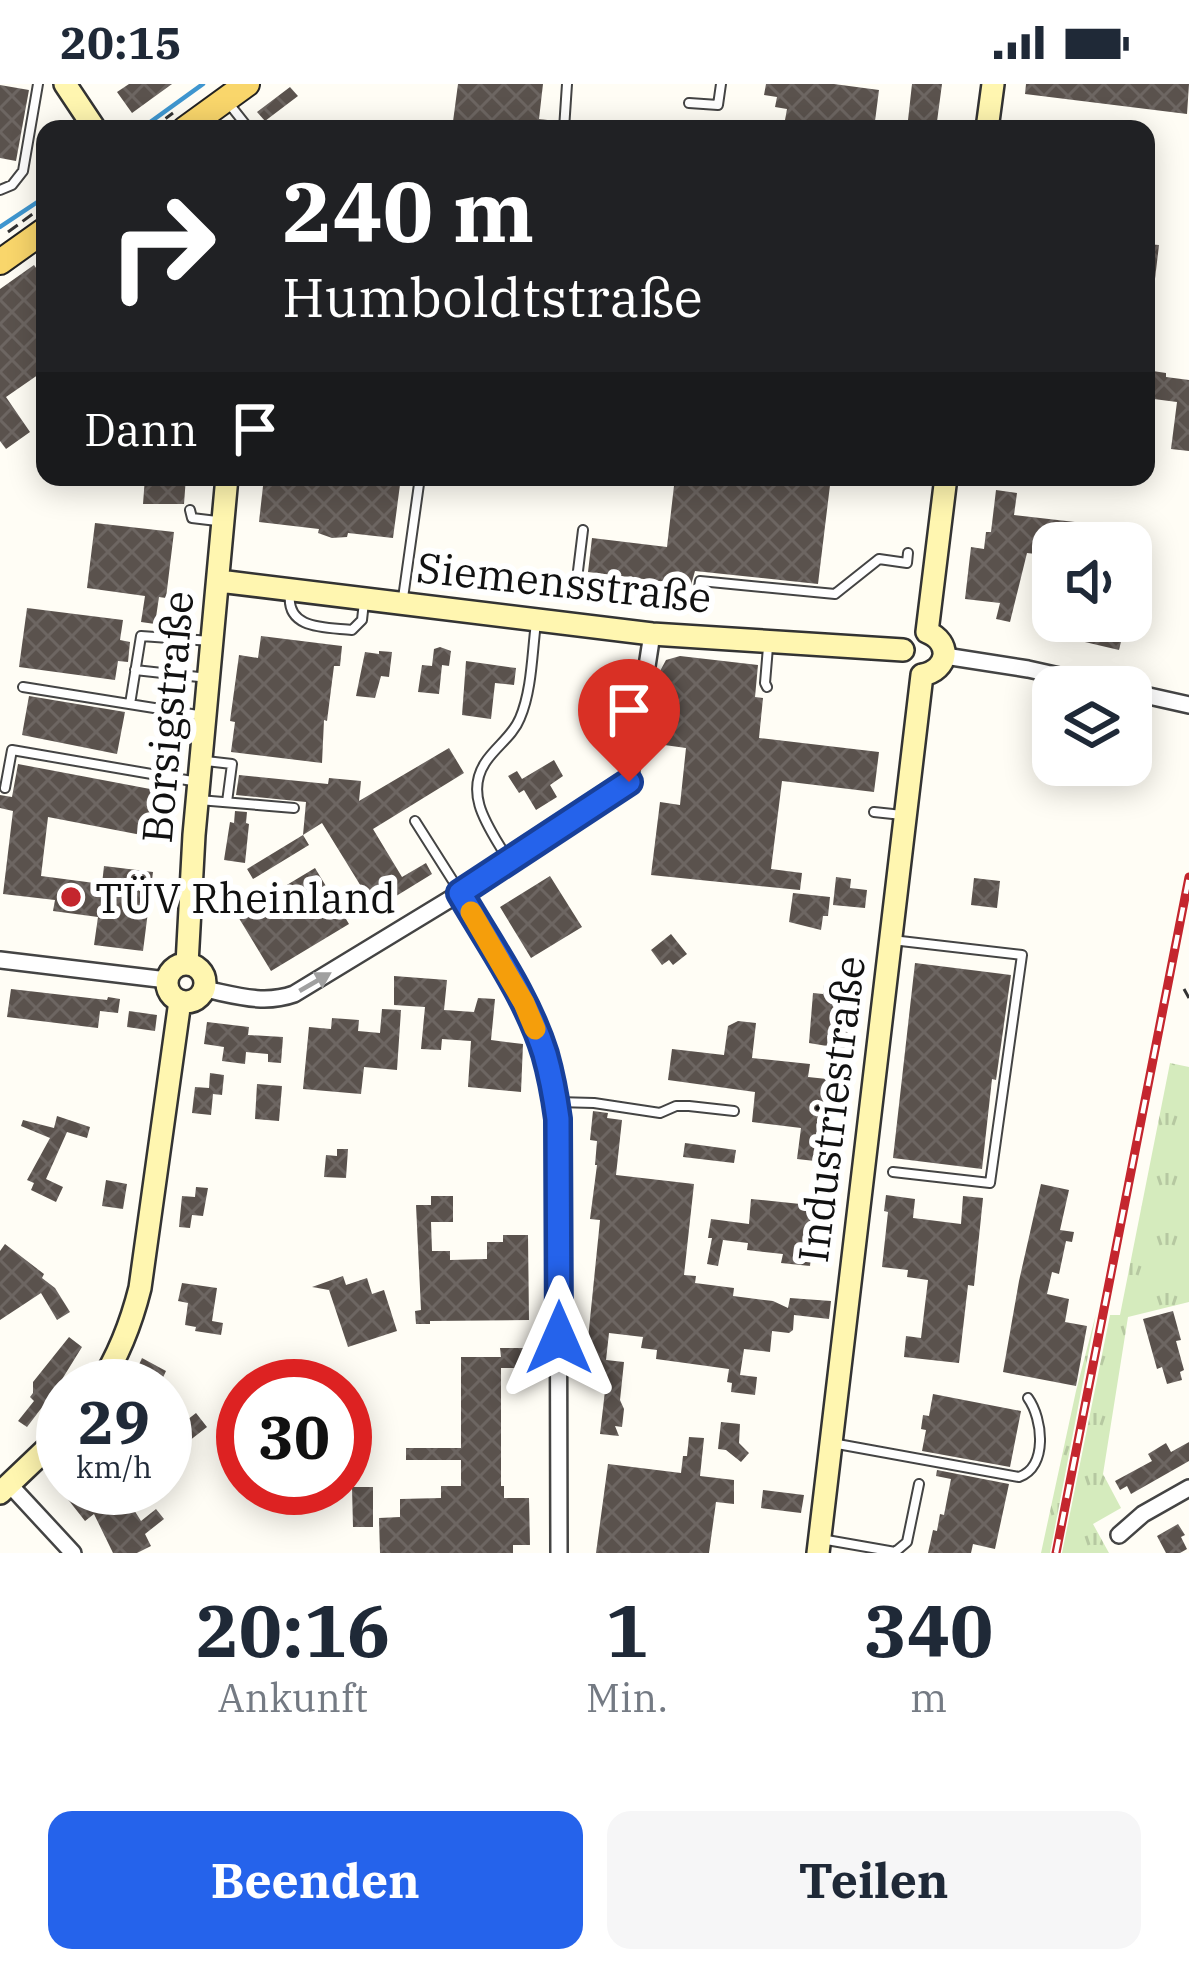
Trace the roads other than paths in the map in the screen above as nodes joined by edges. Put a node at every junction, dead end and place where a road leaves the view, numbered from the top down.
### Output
1 (38, 84) edge
2 (65, 84) edge
3 (247, 84) edge
4 (567, 84) edge
5 (721, 84) edge
6 (992, 84) edge
7 (225, 99) junction
8 (689, 103) dead end
9 (89, 120) edge
10 (197, 120) edge
11 (242, 120) edge
12 (565, 120) edge
13 (988, 120) edge
14 (0, 190) edge
15 (36, 236) edge
16 (0, 262) edge
17 (226, 486) edge
18 (418, 486) edge
19 (945, 486) edge
20 (196, 513) dead end
21 (224, 521) junction
22 (584, 530) dead end
23 (908, 553) dead end
24 (219, 581) junction
25 (402, 605) junction
26 (537, 621) junction
27 (927, 632) junction
28 (652, 634) junction
29 (768, 640) junction
30 (213, 641) junction
31 (904, 650) junction
32 (946, 656) junction
33 (135, 670) junction
34 (1032, 670) edge
35 (922, 674) junction
36 (209, 679) junction
37 (23, 687) dead end
38 (767, 687) dead end
39 (1152, 697) edge
40 (130, 704) junction
41 (1189, 705) edge
42 (206, 716) junction
43 (199, 781) junction
44 (5, 788) dead end
45 (227, 802) junction
46 (294, 808) dead end
47 (874, 812) dead end
48 (905, 815) junction
49 (415, 821) dead end
50 (509, 861) junction
51 (460, 893) junction
52 (890, 940) junction
53 (0, 960) edge
54 (188, 964) junction
55 (167, 980) junction
56 (204, 989) junction
57 (180, 1001) junction
58 (555, 1102) junction
59 (734, 1111) dead end
60 (893, 1172) dead end
61 (116, 1359) edge
62 (1028, 1398) dead end
63 (831, 1442) junction
64 (36, 1459) edge
65 (919, 1484) dead end
66 (1189, 1488) edge
67 (5, 1489) edge
68 (1119, 1535) dead end
69 (819, 1546) edge
70 (74, 1553) edge
71 (559, 1553) edge

1 - 14 lane
2 - 9 street
3 - 7 main road
4 - 12 lane
5 - 8 lane
6 - 13 street
7 - 10 main road
7 - 11 lane
15 - 16 main road
17 - 21 street, Borsigstraße
18 - 25 lane
19 - 27 street
20 - 21 lane
21 - 24 street, Borsigstraße
22 - 23 lane
24 - 25 street, Siemensstraße
24 - 30 street, Borsigstraße
25 - 26 street, Siemensstraße
26 - 28 street, Siemensstraße
26 - 50 lane
27 - 31 street
27 - 32 street
28 - 29 street, Siemensstraße
28 - 50 street
29 - 31 street, Siemensstraße
29 - 38 lane
30 - 33 lane
30 - 36 street, Borsigstraße
31 - 35 street
32 - 34 street
32 - 35 street
33 - 36 lane
33 - 40 lane
35 - 48 street, Industriestraße
36 - 42 street, Borsigstraße
37 - 40 lane
39 - 41 street
40 - 42 lane
42 - 43 street, Borsigstraße
43 - 44 lane
43 - 45 lane
43 - 45 lane
43 - 54 street, Borsigstraße
45 - 46 lane
47 - 48 lane
48 - 52 street, Industriestraße
49 - 51 lane
50 - 51 street
56 -> 51 street
51 - 58 street
52 - 60 lane
52 - 63 street, Industriestraße
53 - 55 street
54 - 55 street
54 - 56 street
55 - 57 street
56 - 57 street
57 - 61 street
58 - 59 lane
58 - 71 street
62 - 63 lane
63 - 69 street, Industriestraße
64 - 67 street
65 - 69 lane
66 - 68 street
67 - 70 street

